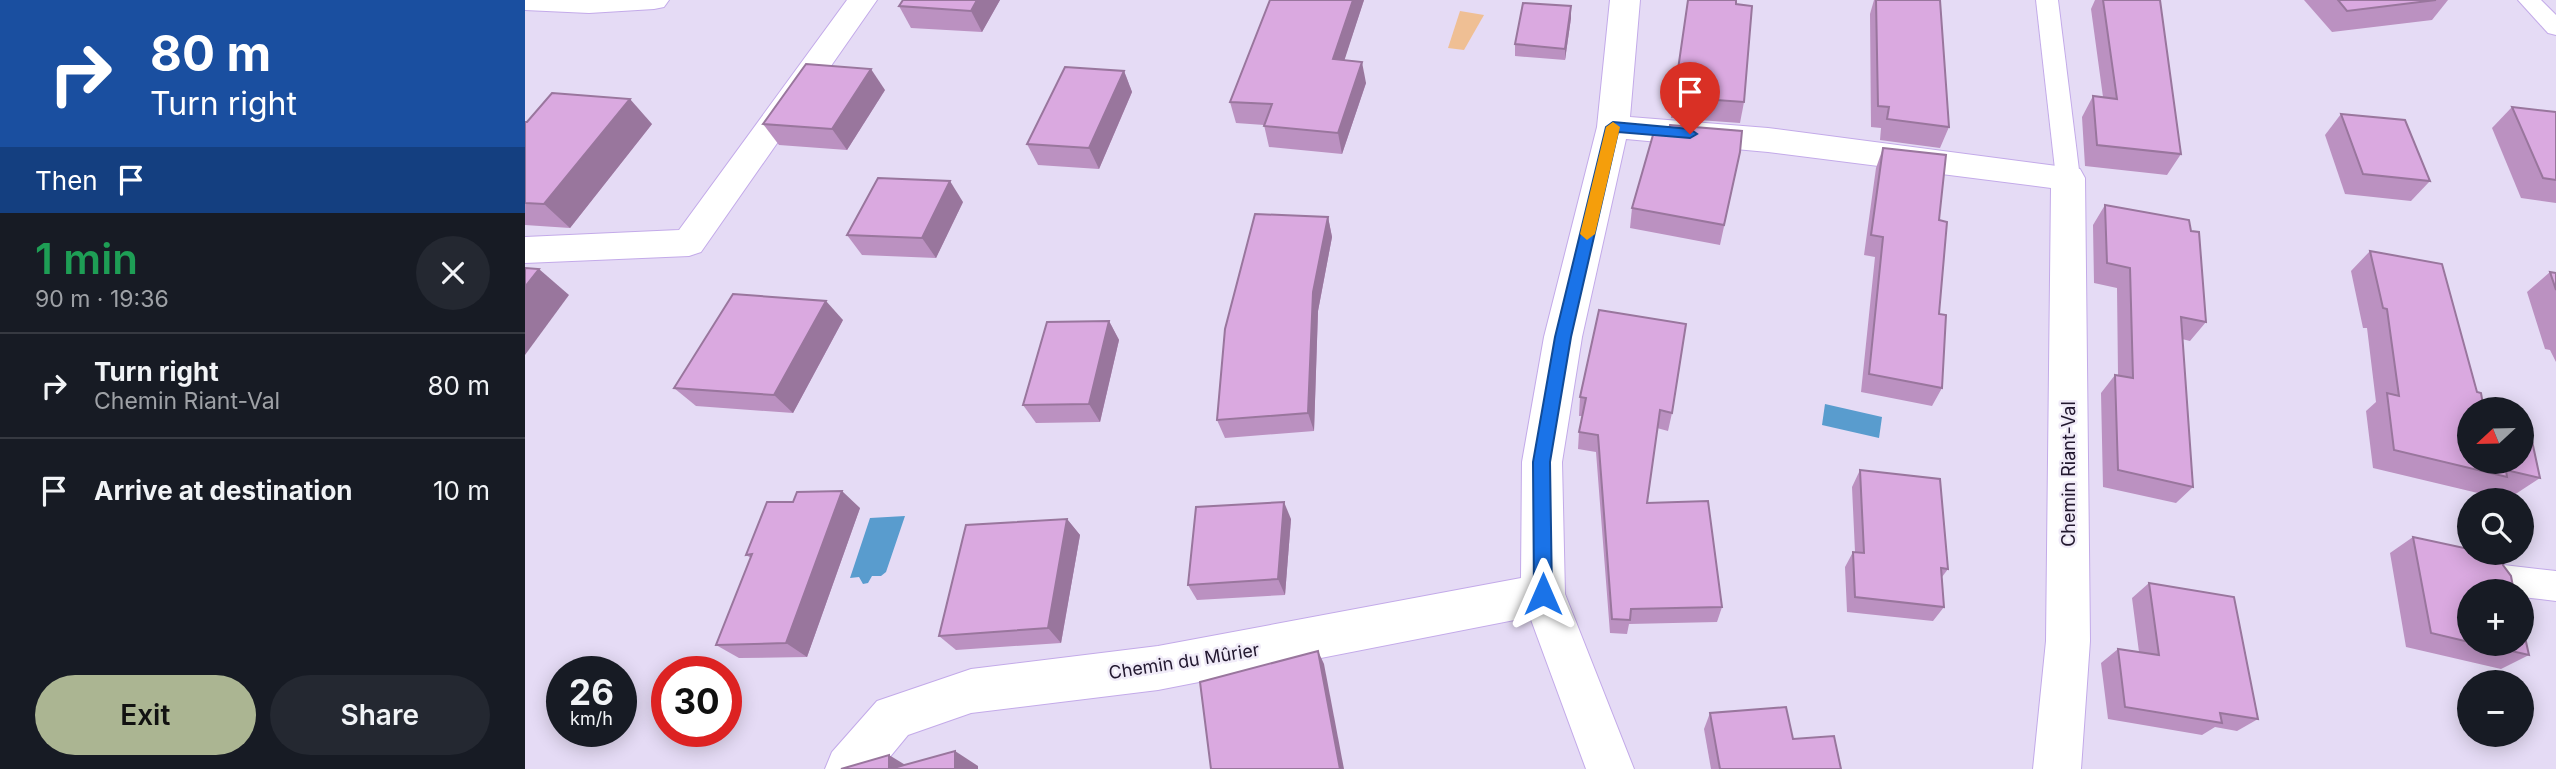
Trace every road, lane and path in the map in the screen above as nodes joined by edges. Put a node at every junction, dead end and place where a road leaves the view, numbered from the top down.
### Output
1 (654, 0) edge
2 (862, 0) edge
3 (1625, 0) edge
4 (2047, 0) edge
5 (2529, 0) edge
6 (525, 1) edge
7 (2556, 28) edge
8 (1613, 127) junction
9 (2068, 178) junction
10 (525, 250) edge
11 (2534, 583) edge
12 (2556, 586) edge
13 (1543, 594) junction
14 (849, 769) edge
15 (1610, 769) edge
16 (2057, 769) edge

1 - 6 street
2 - 10 street
3 - 8 street
4 - 9 lane, Chemin Riant-Val
5 - 7 lane
8 - 9 street
8 - 13 street
9 - 16 street, Chemin Riant-Val
11 - 12 lane
13 - 14 street, Chemin du Mûrier
13 - 15 street

